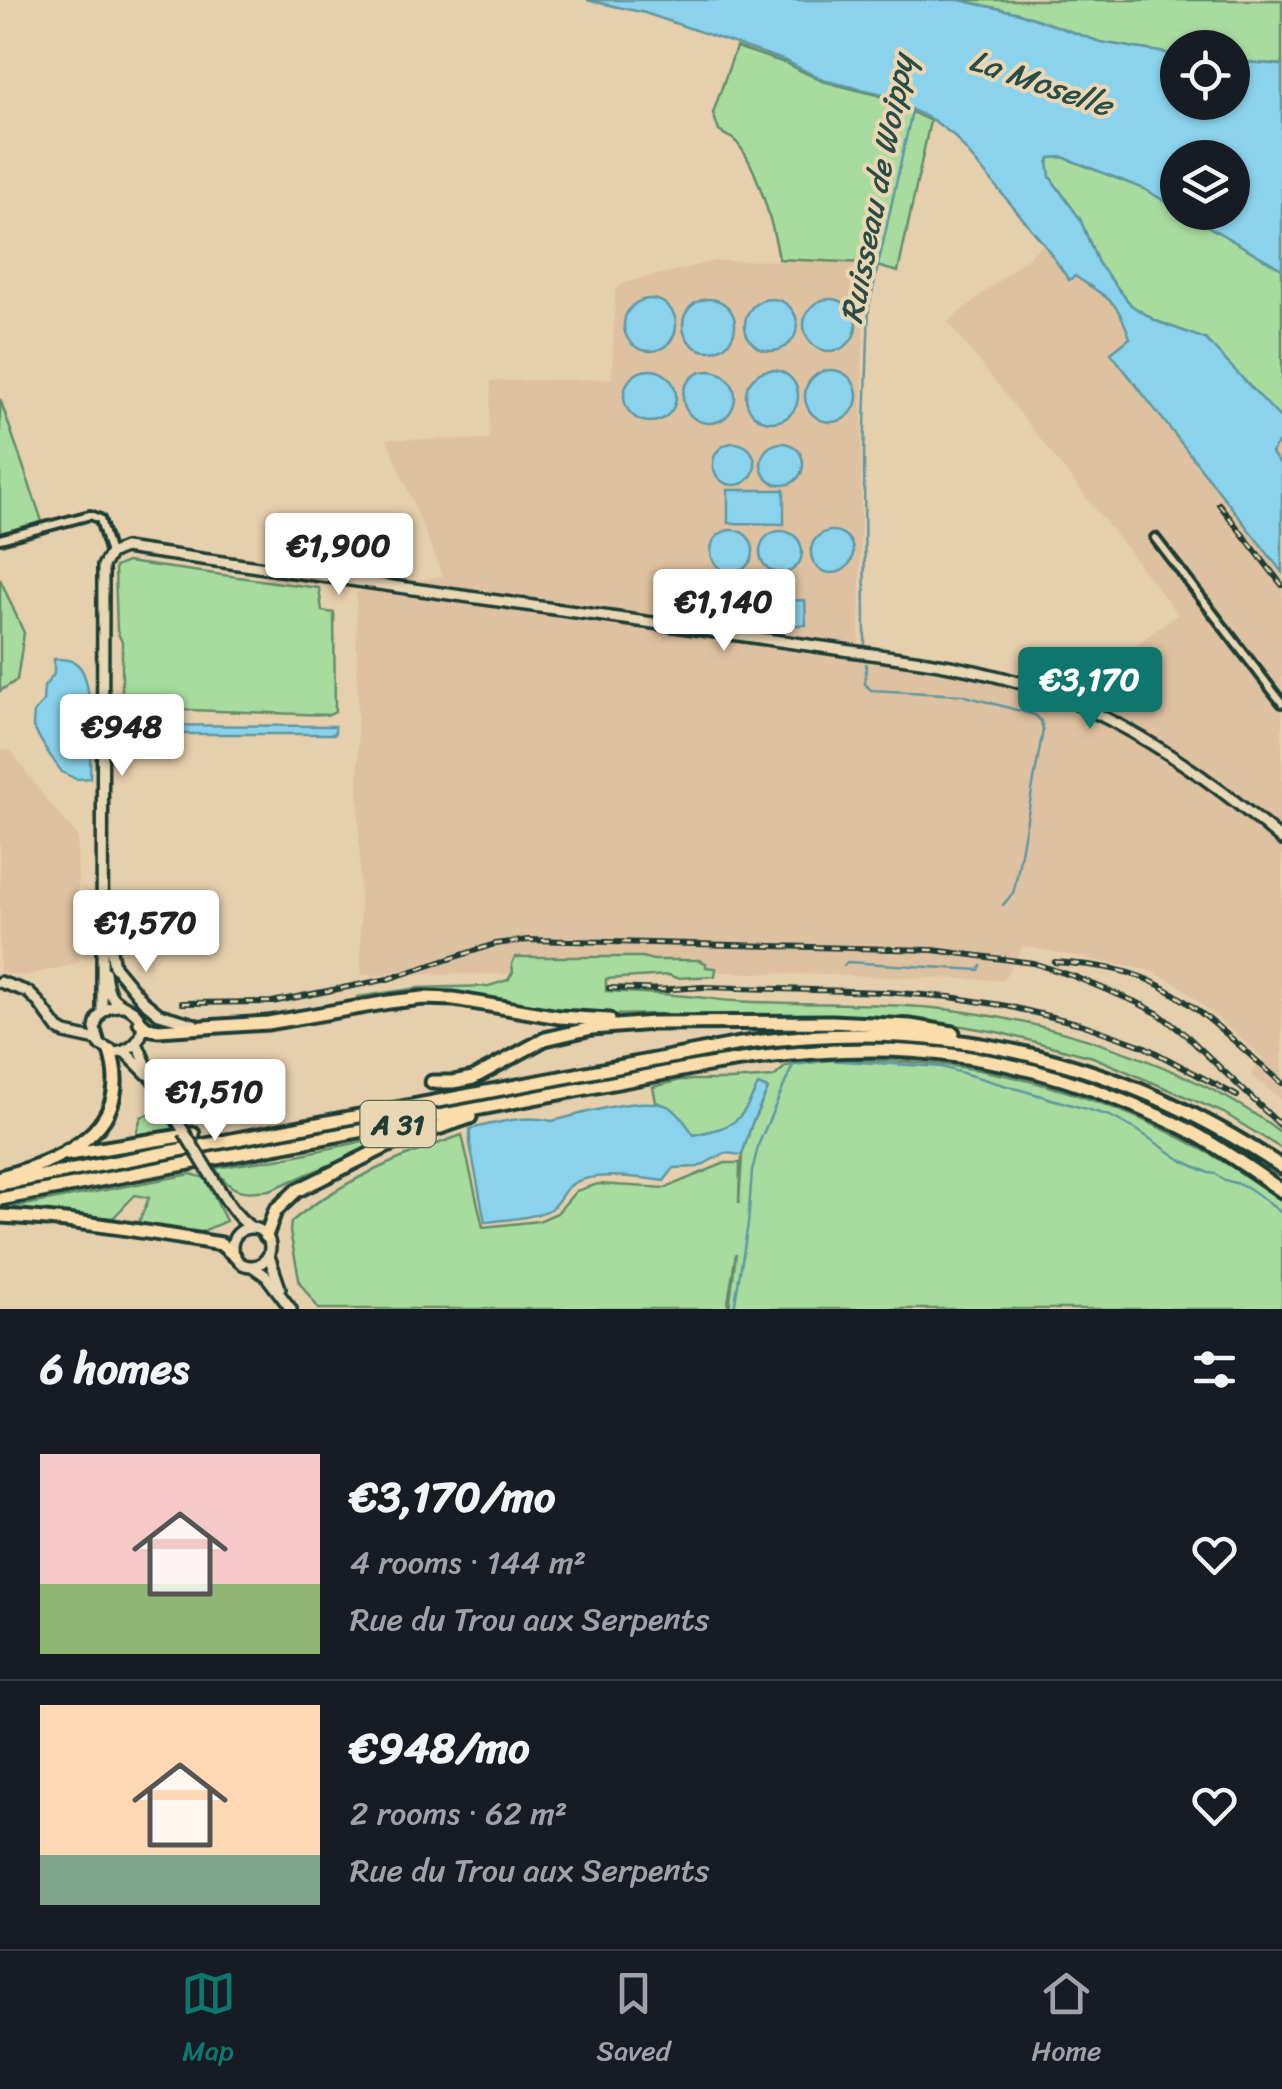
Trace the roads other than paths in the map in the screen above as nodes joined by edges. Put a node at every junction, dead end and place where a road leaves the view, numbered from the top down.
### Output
1 (1155, 538) dead end
2 (0, 539) edge
3 (110, 554) junction
4 (1282, 703) edge
5 (1282, 840) edge
6 (103, 912) junction
7 (103, 963) junction
8 (0, 982) edge
9 (123, 1006) junction
10 (102, 1012) junction
11 (140, 1022) junction
12 (653, 1024) junction
13 (205, 1026) junction
14 (94, 1028) junction
15 (74, 1035) junction
16 (97, 1040) junction
17 (137, 1043) junction
18 (995, 1046) junction
19 (110, 1051) junction
20 (126, 1052) junction
21 (152, 1080) junction
22 (432, 1082) dead end
23 (489, 1107) junction
24 (189, 1133) junction
25 (62, 1156) junction
26 (1282, 1167) edge
27 (0, 1177) edge
28 (0, 1184) edge
29 (1282, 1191) edge
30 (0, 1199) edge
31 (226, 1200) junction
32 (0, 1216) edge
33 (252, 1228) junction
34 (266, 1236) junction
35 (235, 1237) junction
36 (234, 1255) junction
37 (268, 1255) junction
38 (252, 1266) junction
39 (283, 1296) junction
40 (291, 1309) edge

1 - 4 street
2 - 3 street
3 - 5 street
3 - 6 street
6 - 7 street
6 - 13 street
7 - 9 street
7 - 10 street
8 - 15 street
9 - 10 street
9 - 11 street
10 - 14 street
11 - 13 highway
11 - 17 street
12 - 13 highway
12 - 18 highway
12 - 22 highway
14 - 15 street
14 - 16 street
15 - 16 street
16 - 19 street
17 - 20 street
17 - 21 street
18 - 26 highway, A 31
18 - 28 highway, A 31
19 - 20 street
19 - 25 highway
20 - 21 street
21 - 24 street
23 - 29 highway, A 31
23 - 30 highway, A 31
23 - 34 highway
24 - 25 highway
24 - 31 street, bridge
25 - 27 highway
31 - 33 street
31 - 35 street
32 - 36 highway
33 - 34 street
33 - 35 street
34 - 37 street
35 - 36 street
36 - 38 street
37 - 38 street
37 - 39 street
38 - 39 street
39 - 40 street

